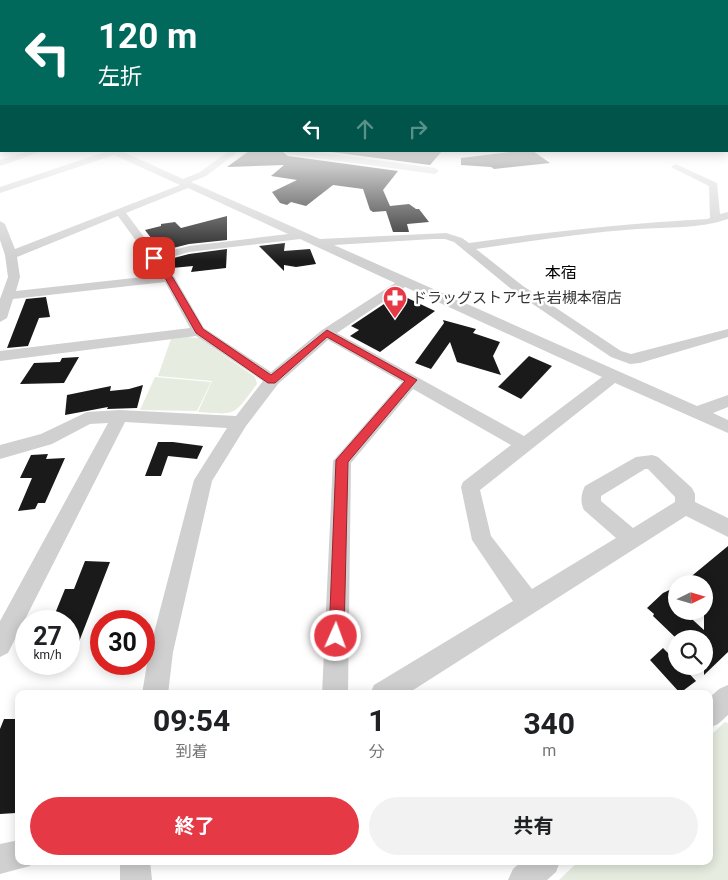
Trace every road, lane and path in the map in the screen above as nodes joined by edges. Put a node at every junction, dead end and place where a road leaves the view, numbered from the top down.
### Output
1 (33, 179) edge
2 (174, 179) edge
3 (194, 179) edge
4 (703, 179) edge
5 (185, 184) junction
6 (0, 190) edge
7 (121, 213) junction
8 (728, 215) edge
9 (711, 220) junction
10 (0, 224) edge
11 (728, 228) edge
12 (300, 236) junction
13 (317, 243) junction
14 (467, 247) junction
15 (11, 255) junction
16 (154, 258) junction
17 (14, 276) junction
18 (169, 278) junction
19 (0, 280) edge
20 (405, 282) junction
21 (8, 296) junction
22 (0, 318) edge
23 (199, 331) junction
24 (327, 333) junction
25 (725, 337) edge
26 (0, 356) edge
27 (612, 376) junction
28 (272, 380) junction
29 (412, 380) junction
30 (728, 401) edge
31 (696, 413) junction
32 (120, 416) junction
33 (240, 422) junction
34 (728, 427) edge
35 (524, 444) junction
36 (0, 452) edge
37 (685, 506) junction
38 (728, 528) edge
39 (631, 539) junction
40 (528, 602) junction
41 (0, 644) edge
42 (156, 690) edge
43 (335, 690) edge
44 (389, 690) edge
45 (728, 699) edge
46 (713, 712) edge
47 (15, 856) edge
48 (0, 859) edge
49 (135, 865) edge
50 (136, 880) edge

1 - 6 street
2 - 5 street
3 - 5 street
4 - 9 street
5 - 7 street
5 - 12 street
7 - 15 street
7 - 16 street
8 - 9 street
9 - 11 street
9 - 14 street
10 - 15 street
12 - 13 street
12 - 16 street
13 - 14 street
13 - 20 street
14 - 25 street
15 - 17 street
16 - 18 street
17 - 19 street
17 - 21 street
18 - 21 street
18 - 23 street
20 - 24 street
20 - 27 street
21 - 22 street
23 - 26 street
23 - 28 street
24 - 28 street
24 - 29 street
27 - 31 street
27 - 35 street
28 - 33 street
29 - 35 street
29 - 43 street
30 - 31 street
31 - 34 street
32 - 33 street
32 - 36 street
32 - 41 street
33 - 42 street
35 - 40 street
37 - 38 street
37 - 39 street
37 - 39 street
39 - 40 street
40 - 44 street
45 - 46 street
47 - 48 street
49 - 50 street

